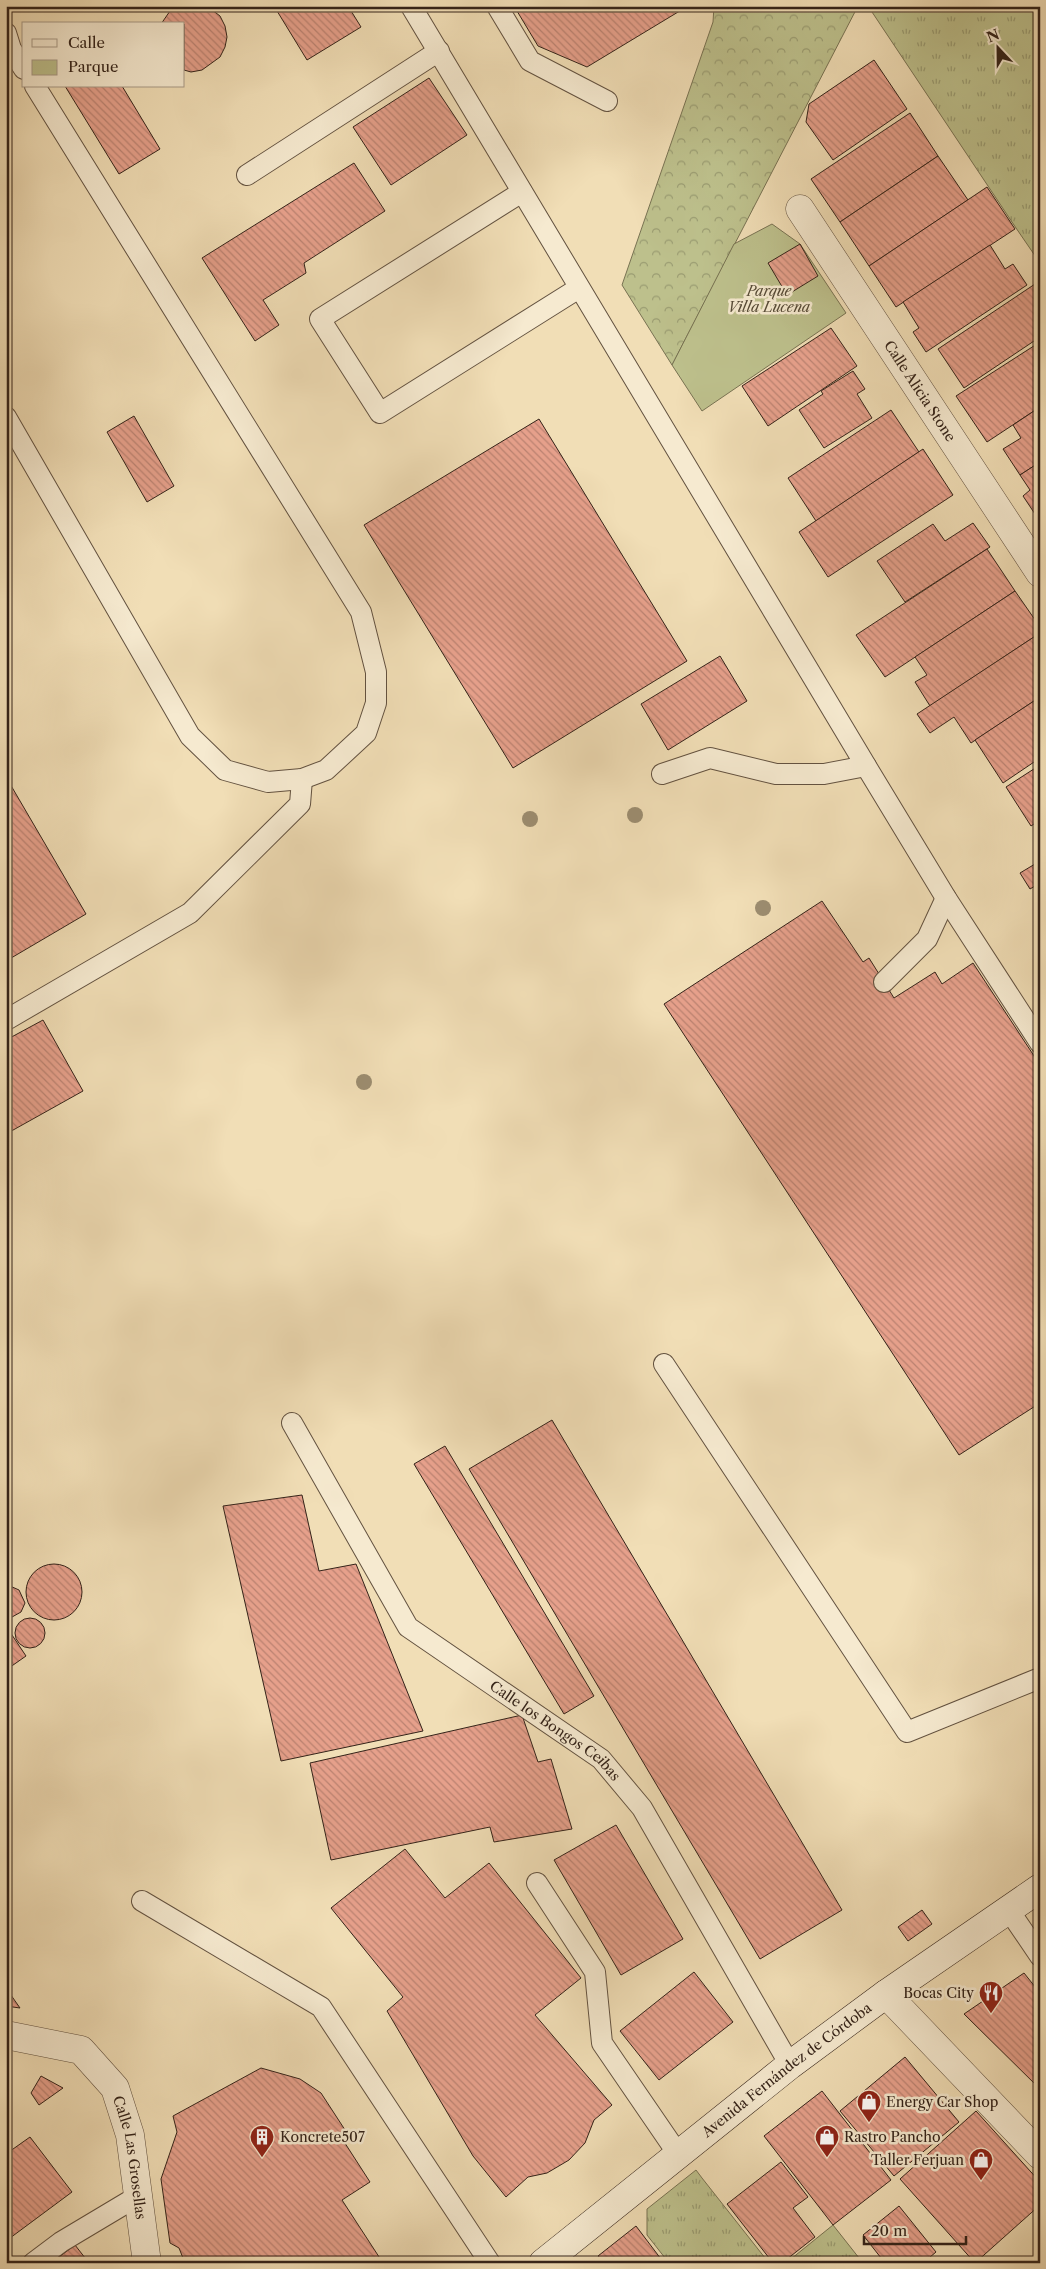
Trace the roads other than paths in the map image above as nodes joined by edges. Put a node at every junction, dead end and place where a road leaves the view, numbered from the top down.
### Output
1 (411, 6) edge
2 (497, 6) edge
3 (6, 33) edge
4 (439, 51) junction
5 (22, 66) edge
6 (36, 88) edge
7 (608, 101) dead end
8 (247, 175) dead end
9 (522, 192) junction
10 (800, 209) dead end
11 (579, 288) junction
12 (6, 417) edge
13 (1040, 573) edge
14 (866, 766) junction
15 (662, 774) dead end
16 (302, 779) junction
17 (946, 898) junction
18 (884, 982) dead end
19 (6, 1020) edge
20 (1040, 1043) edge
21 (664, 1364) dead end
22 (292, 1423) dead end
23 (1040, 1678) edge
24 (537, 1883) dead end
25 (1040, 1888) edge
26 (142, 1901) dead end
27 (1008, 1909) junction
28 (1040, 1956) edge
29 (886, 1994) junction
30 (6, 2035) edge
31 (790, 2065) junction
32 (678, 2154) junction
33 (1040, 2155) edge
34 (138, 2196) junction
35 (33, 2263) edge
36 (147, 2263) edge
37 (490, 2263) edge
38 (543, 2263) edge

1 - 4 lane
2 - 7 lane
3 - 5 lane
4 - 8 lane
4 - 9 lane
6 - 16 lane
9 - 11 lane
9 - 11 lane
10 - 13 street, Calle Alicia Stone
11 - 14 lane
12 - 16 lane
14 - 15 lane
14 - 17 lane
16 - 19 lane
17 - 18 lane
17 - 20 lane
21 - 23 lane
22 - 31 lane, Calle los Bongos Ceibas
24 - 32 lane
25 - 27 street, Avenida Fernández de Córdoba
26 - 37 lane
27 - 28 lane
27 - 29 street, Avenida Fernández de Córdoba
29 - 31 street, Avenida Fernández de Córdoba
29 - 33 street
30 - 34 street, Calle Las Grosellas
31 - 32 street, Avenida Fernández de Córdoba
32 - 38 street, Avenida Fernández de Córdoba
34 - 35 lane
34 - 36 street, Calle Las Grosellas

